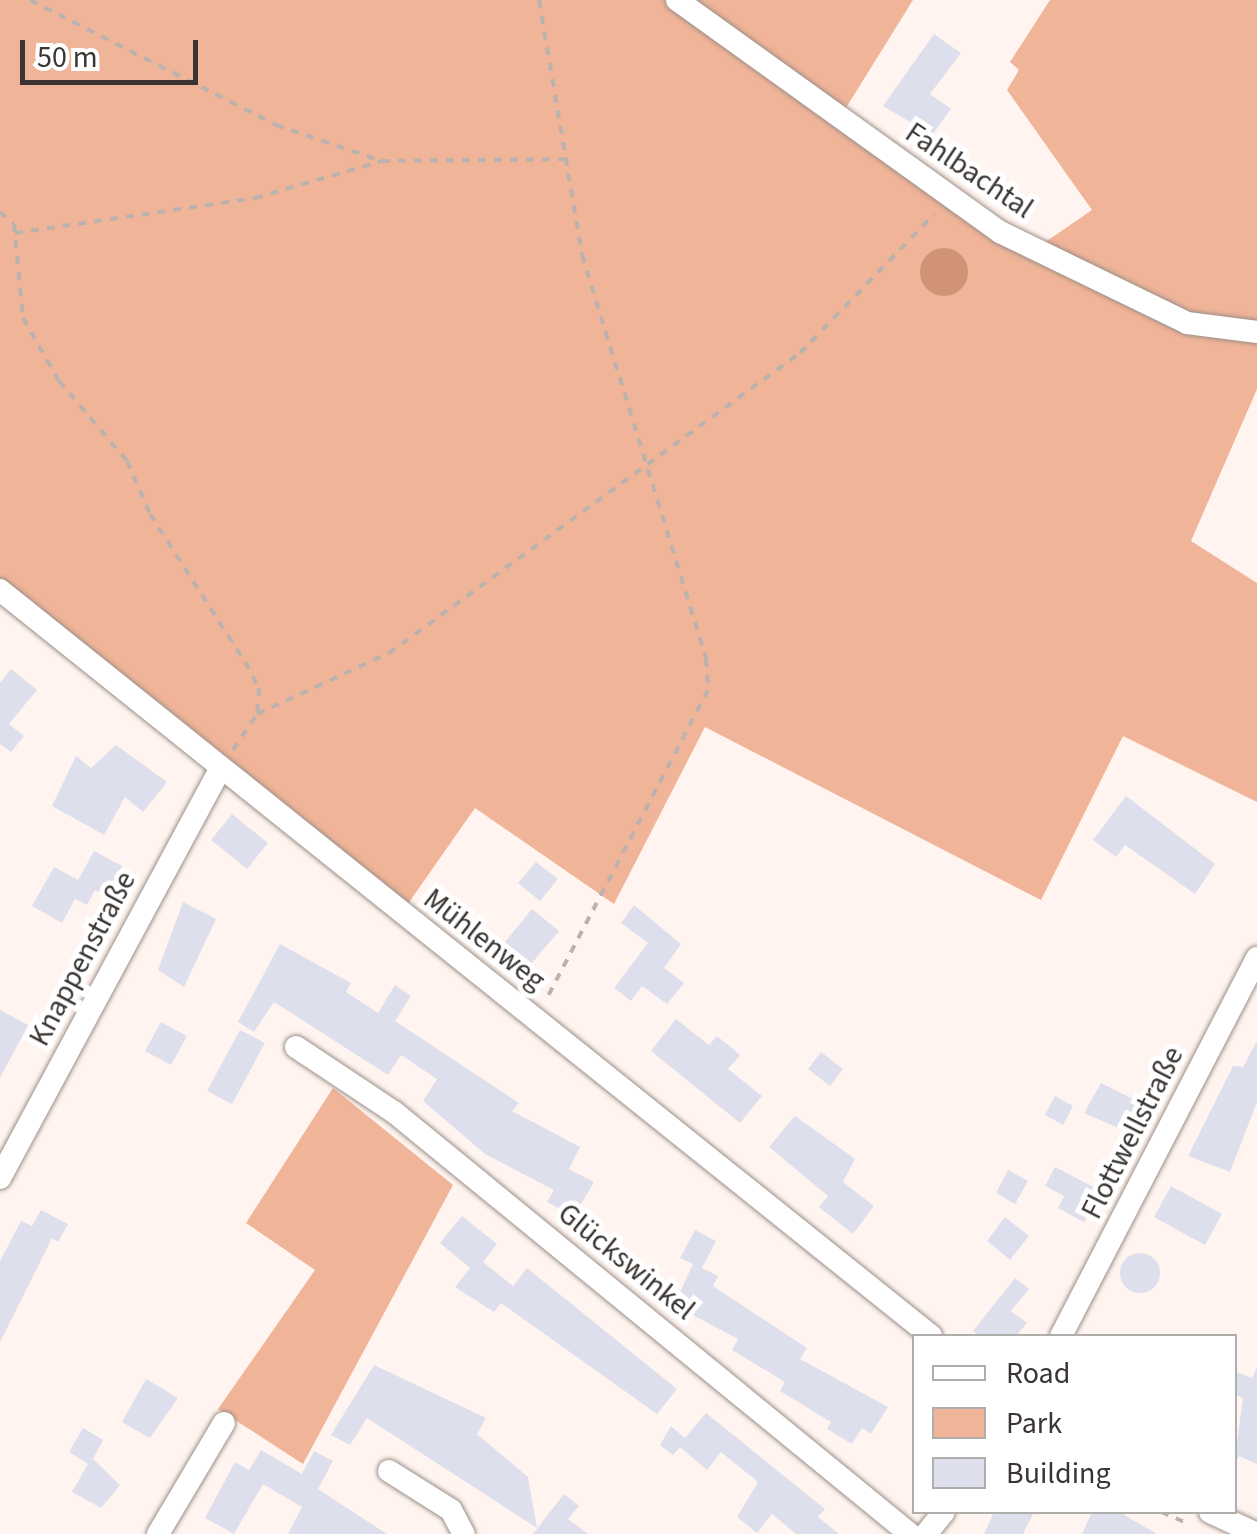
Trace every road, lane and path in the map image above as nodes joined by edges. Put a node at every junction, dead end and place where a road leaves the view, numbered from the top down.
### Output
1 (30, 0) edge
2 (539, 0) edge
3 (677, 0) edge
4 (565, 159) junction
5 (382, 161) junction
6 (951, 196) junction
7 (0, 212) edge
8 (15, 234) junction
9 (1257, 332) edge
10 (645, 467) junction
11 (0, 590) edge
12 (258, 714) junction
13 (220, 769) junction
14 (1257, 958) edge
15 (535, 1019) junction
16 (296, 1048) dead end
17 (0, 1178) edge
18 (929, 1334) edge
19 (1063, 1334) edge
20 (224, 1423) dead end
21 (389, 1471) dead end
22 (942, 1514) edge
23 (1173, 1514) edge
24 (1202, 1519) edge
25 (158, 1534) edge
26 (464, 1534) edge
27 (910, 1534) edge
28 (926, 1534) edge
29 (1257, 1534) edge

1 - 5 path
2 - 4 path
3 - 6 street, Fahlbachtal
4 - 5 path
4 - 10 path
5 - 8 path
6 - 9 street, Fahlbachtal
6 - 10 path
7 - 8 path
8 - 12 path
10 - 12 path
10 - 15 path
11 - 13 street, Mühlenweg
12 - 13 path
13 - 15 street, Mühlenweg
13 - 17 street, Knappenstraße
14 - 19 street, Flottwellstraße
15 - 18 street, Mühlenweg
16 - 27 street, Glückswinkel
20 - 25 street
21 - 26 street
22 - 28 street
23 - 24 path
24 - 29 street

